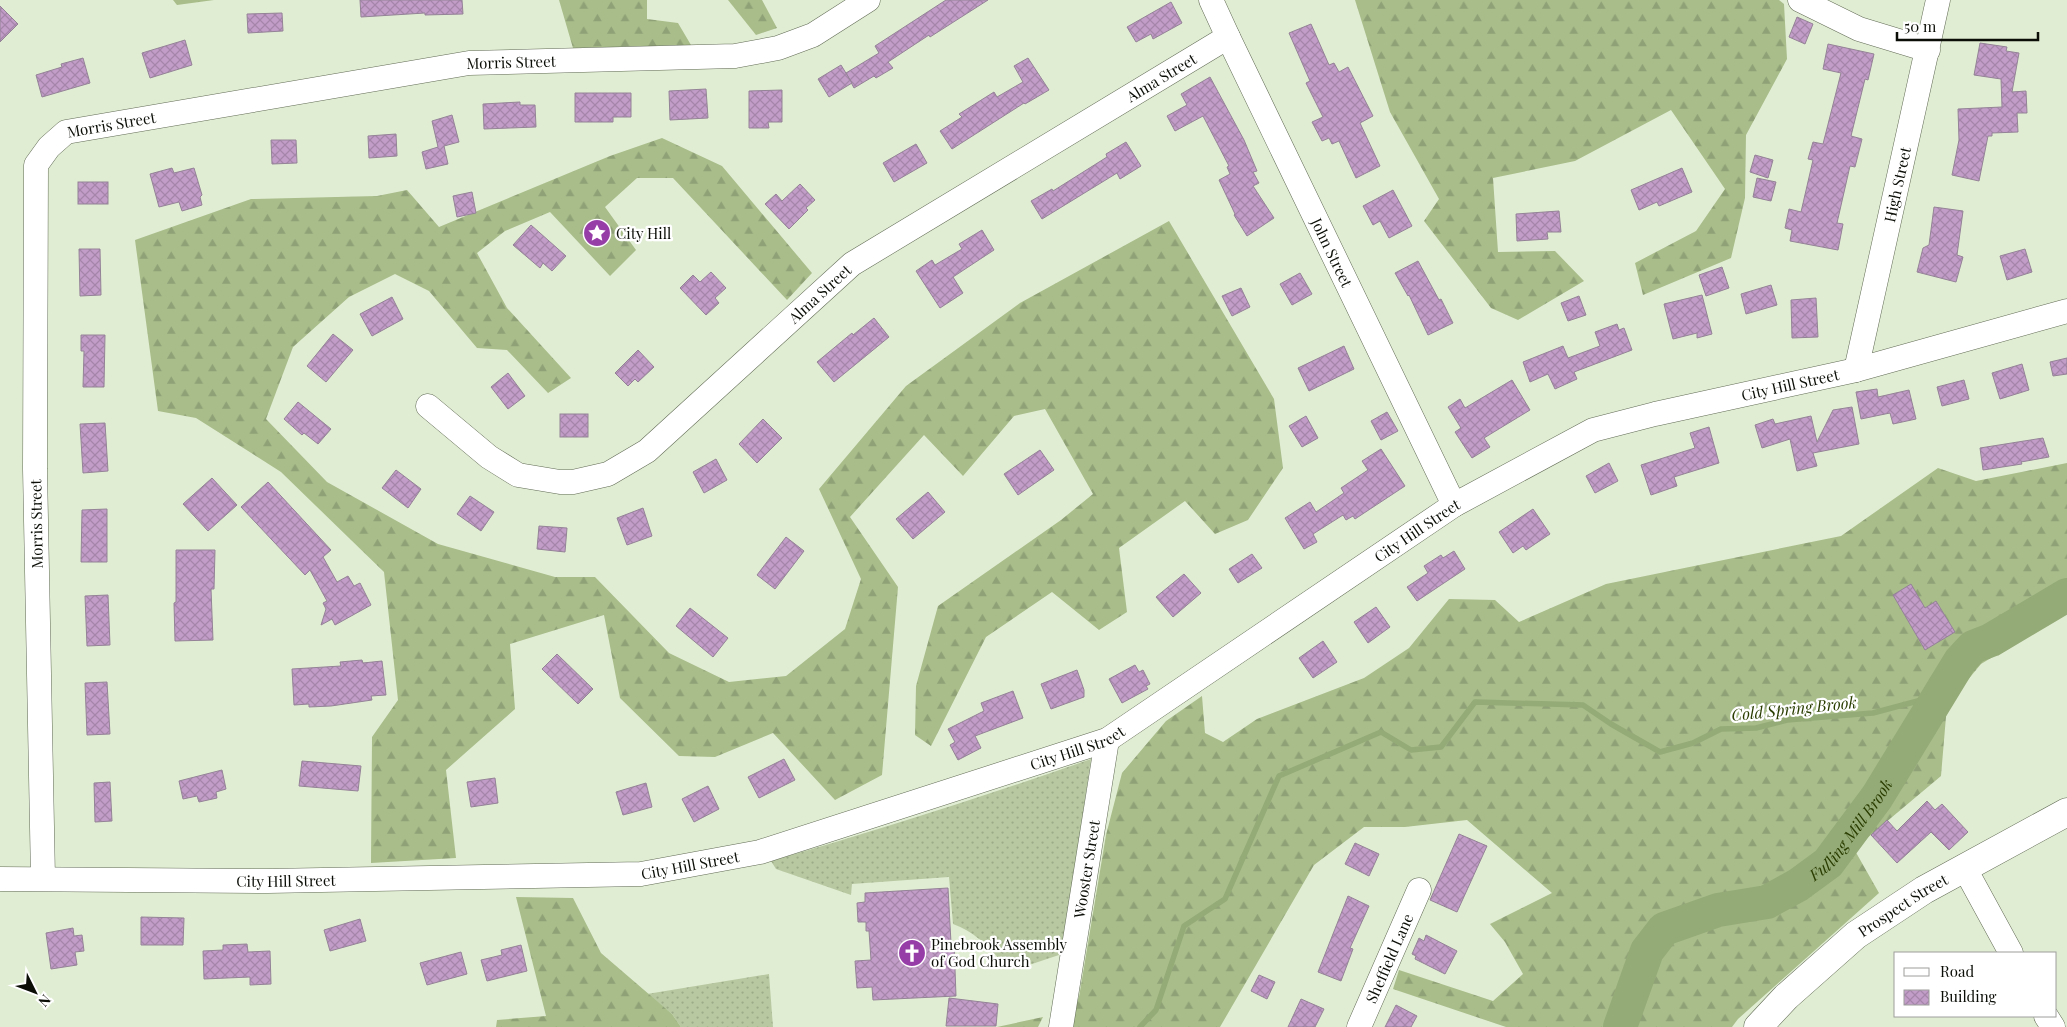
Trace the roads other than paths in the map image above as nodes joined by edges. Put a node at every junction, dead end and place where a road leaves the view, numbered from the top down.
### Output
1 (868, 0) edge
2 (1212, 0) edge
3 (1800, 0) edge
4 (1938, 0) edge
5 (1228, 38) junction
6 (1928, 50) junction
7 (2067, 311) edge
8 (1856, 370) junction
9 (428, 406) dead end
10 (1454, 505) junction
11 (1107, 740) junction
12 (2067, 812) edge
13 (1964, 867) junction
14 (44, 878) junction
15 (0, 879) edge
16 (1419, 890) dead end
17 (2010, 952) edge
18 (1061, 1027) edge
19 (1358, 1027) edge
20 (1758, 1027) edge

1 - 14 street, Morris Street
2 - 5 street, John Street
3 - 6 street
4 - 6 street, High Street
5 - 9 street, Alma Street
5 - 10 street, John Street
6 - 8 street, High Street
7 - 8 street, City Hill Street
8 - 10 street, City Hill Street
10 - 11 street, City Hill Street
11 - 14 street, City Hill Street
11 - 18 street, Wooster Street
12 - 13 main road, Prospect Street
13 - 17 street
13 - 20 main road, Prospect Street
14 - 15 street, City Hill Street
16 - 19 street, Sheffield Lane

